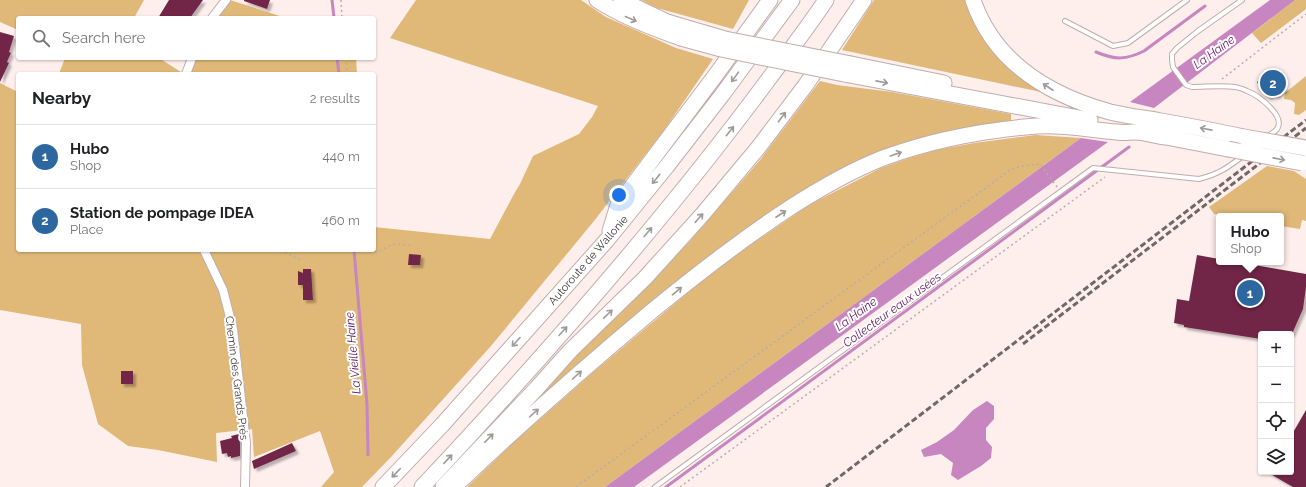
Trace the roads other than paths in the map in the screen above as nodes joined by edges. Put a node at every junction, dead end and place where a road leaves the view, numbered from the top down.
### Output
1 (226, 0) edge
2 (597, 0) edge
3 (621, 0) edge
4 (757, 0) edge
5 (770, 0) edge
6 (792, 0) edge
7 (826, 0) edge
8 (864, 0) edge
9 (973, 0) edge
10 (1187, 0) edge
11 (1242, 0) edge
12 (214, 16) edge
13 (1065, 21) dead end
14 (684, 33) junction
15 (191, 60) edge
16 (847, 69) junction
17 (187, 72) edge
18 (1111, 112) junction
19 (682, 120) junction
20 (1136, 132) junction
21 (1249, 142) junction
22 (1260, 142) dead end
23 (1306, 148) edge
24 (1304, 164) edge
25 (607, 240) junction
26 (205, 252) edge
27 (245, 487) edge
28 (382, 487) edge
29 (422, 487) edge
30 (443, 487) edge
31 (454, 487) edge
32 (656, 487) edge

1 - 12 street
2 -> 14 highway
3 - 14 highway
4 - 19 highway
5 - 19 highway
6 -> 25 highway, Autoroute de Wallonie
29 -> 7 highway
30 -> 8 highway
18 -> 9 highway
10 - 13 lane
11 - 22 lane
14 - 16 highway, bridge
15 - 17 street
16 - 18 highway
16 -> 20 highway
21 -> 18 highway
19 - 25 highway
20 -> 24 highway, bridge
31 -> 20 highway
21 - 23 highway, bridge
21 - 32 lane
25 -> 28 highway, Autoroute de Wallonie
26 - 27 street, Chemin des Grands Prés

